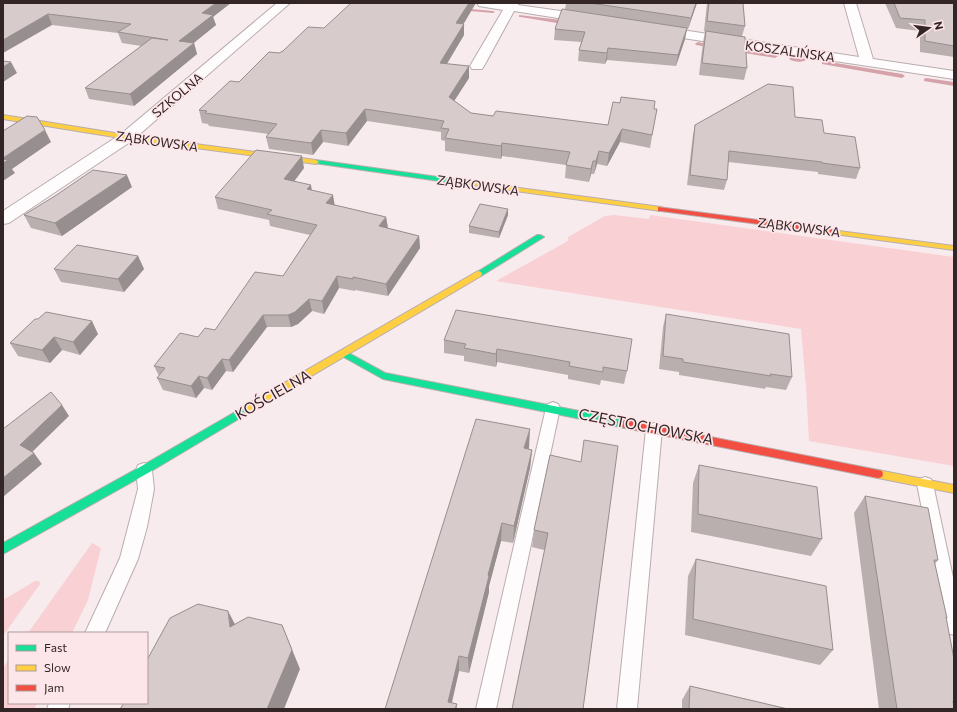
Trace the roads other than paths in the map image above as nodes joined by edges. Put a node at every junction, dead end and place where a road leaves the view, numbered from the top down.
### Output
1 (284, 3) edge
2 (483, 3) edge
3 (850, 3) edge
4 (512, 5) edge
5 (602, 21) edge
6 (647, 29) edge
7 (867, 62) junction
8 (477, 66) dead end
9 (954, 76) edge
10 (3, 118) edge
11 (127, 137) junction
12 (3, 219) edge
13 (540, 237) dead end
14 (954, 248) edge
15 (343, 353) junction
16 (553, 408) junction
17 (654, 429) junction
18 (144, 470) junction
19 (925, 484) junction
20 (954, 489) edge
21 (3, 549) edge
22 (954, 626) edge
23 (95, 632) edge
24 (486, 709) edge
25 (627, 709) edge

1 - 11 street, SZKOLNA
2 - 4 street
3 - 7 street
4 - 5 street
4 - 8 street
6 - 7 street, KOSZALIŃSKA
7 - 9 street, KOSZALIŃSKA
10 - 11 street, ZĄBKOWSKA
11 - 12 street, SZKOLNA
11 - 14 street, ZĄBKOWSKA
13 - 15 street, KOŚCIELNA
15 - 16 street, CZĘSTOCHOWSKA
15 - 18 street, KOŚCIELNA
16 - 17 street, CZĘSTOCHOWSKA
16 - 24 lane
17 - 19 street, CZĘSTOCHOWSKA
17 - 25 lane
18 - 21 street, KOŚCIELNA
18 - 23 lane
19 - 20 street, CZĘSTOCHOWSKA
19 - 22 lane

